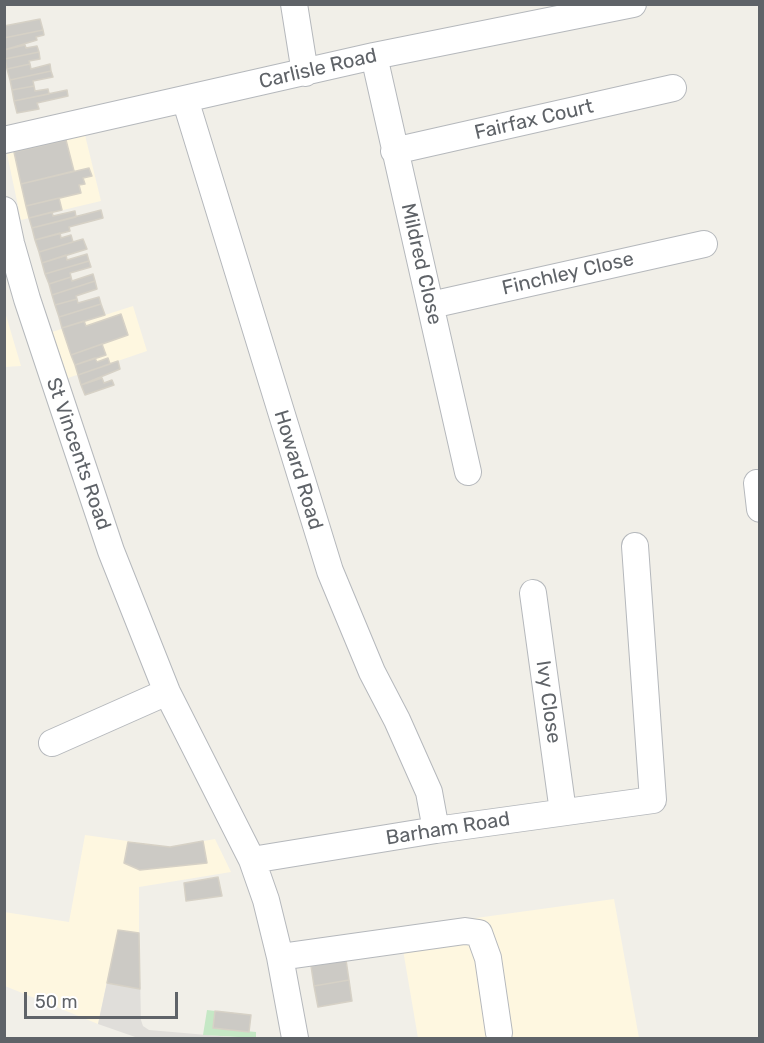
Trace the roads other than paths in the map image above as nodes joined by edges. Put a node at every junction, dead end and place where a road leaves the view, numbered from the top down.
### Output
1 (294, 4) edge
2 (633, 4) edge
3 (374, 56) junction
4 (305, 73) junction
5 (673, 88) dead end
6 (185, 99) junction
7 (4, 140) edge
8 (394, 151) junction
9 (6, 224) edge
10 (704, 244) dead end
11 (431, 305) junction
12 (468, 472) dead end
13 (752, 483) edge
14 (759, 509) edge
15 (635, 546) dead end
16 (533, 593) dead end
17 (167, 692) junction
18 (52, 743) dead end
19 (563, 812) junction
20 (436, 830) junction
21 (252, 860) junction
22 (280, 957) junction
23 (499, 1033) dead end
24 (295, 1038) edge

1 - 4 street
2 - 3 street, Carlisle Road
3 - 4 street, Carlisle Road
3 - 8 street, Mildred Close
4 - 6 street, Carlisle Road
5 - 8 street, Fairfax Court
6 - 7 street, Carlisle Road
6 - 20 street, Howard Road
8 - 11 street, Mildred Close
9 - 17 street, St Vincents Road
10 - 11 street, Finchley Close
11 - 12 street, Mildred Close
13 - 14 street
15 - 19 street, Barham Road
16 - 19 street, Ivy Close
17 - 18 street
17 - 21 street, St Vincents Road
19 - 20 street, Barham Road
20 - 21 street, Barham Road
21 - 22 street, St Vincents Road
22 - 23 street
22 - 24 street, St Vincents Road

